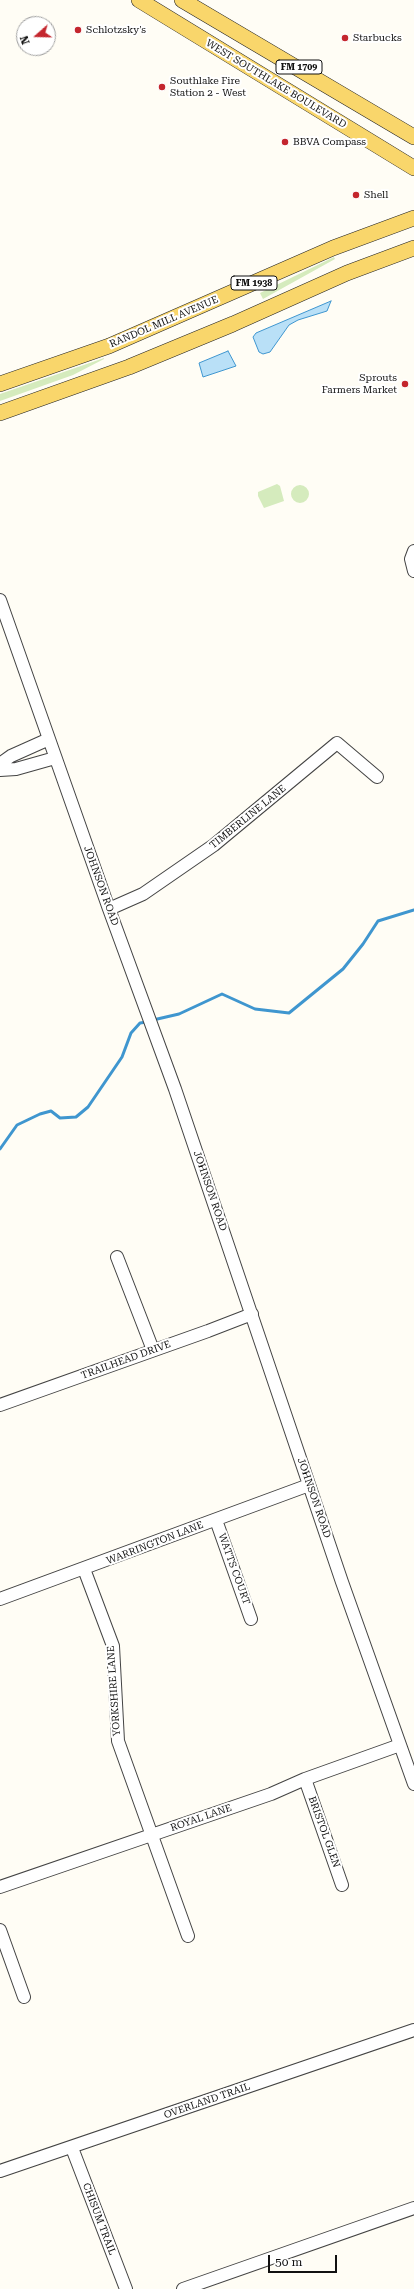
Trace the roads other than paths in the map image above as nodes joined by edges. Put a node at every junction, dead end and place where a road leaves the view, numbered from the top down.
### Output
1 (139, 0) edge
2 (175, 0) edge
3 (182, 0) edge
4 (168, 19) junction
5 (414, 137) edge
6 (414, 168) edge
7 (413, 218) edge
8 (414, 248) edge
9 (0, 384) edge
10 (0, 413) edge
11 (414, 551) edge
12 (414, 571) edge
13 (0, 600) edge
14 (49, 739) junction
15 (55, 758) junction
16 (0, 764) edge
17 (0, 770) edge
18 (377, 777) dead end
19 (109, 909) junction
20 (117, 1257) dead end
21 (252, 1314) junction
22 (153, 1350) junction
23 (0, 1405) edge
24 (309, 1484) junction
25 (216, 1520) junction
26 (84, 1569) junction
27 (0, 1599) edge
28 (251, 1619) dead end
29 (400, 1745) junction
30 (305, 1779) junction
31 (414, 1784) edge
32 (151, 1836) junction
33 (342, 1884) dead end
34 (0, 1887) edge
35 (0, 1930) edge
36 (188, 1936) dead end
37 (24, 1997) dead end
38 (414, 2030) edge
39 (72, 2148) junction
40 (0, 2171) edge
41 (414, 2208) edge
42 (126, 2289) edge
43 (183, 2289) edge

1 - 4 main road, WEST SOUTHLAKE BOULEVARD / FM 1709
2 - 4 main road
3 - 5 main road, FM 1709
4 - 6 main road, WEST SOUTHLAKE BOULEVARD / FM 1709
7 - 9 main road, RANDOL MILL AVENUE / FM 1938
8 - 10 main road, FM 1938
11 - 12 street
13 - 14 street, JOHNSON ROAD
14 - 15 street, JOHNSON ROAD
14 - 16 street
15 - 17 street
15 - 19 street, JOHNSON ROAD
18 - 19 street, TIMBERLINE LANE
19 - 21 street, JOHNSON ROAD
20 - 22 street
21 - 22 street, TRAILHEAD DRIVE
21 - 24 street, JOHNSON ROAD
22 - 23 street, TRAILHEAD DRIVE
24 - 25 street, WARRINGTON LANE
24 - 29 street, JOHNSON ROAD
25 - 26 street, WARRINGTON LANE
25 - 28 street, WATTS COURT
26 - 27 street, WARRINGTON LANE
26 - 32 street, YORKSHIRE LANE
29 - 30 street, ROYAL LANE
29 - 31 street, JOHNSON ROAD
30 - 32 street, ROYAL LANE
30 - 33 street, BRISTOL GLEN
32 - 34 street, ROYAL LANE
32 - 36 street, YORKSHIRE LANE
35 - 37 street
38 - 39 street, OVERLAND TRAIL
39 - 40 street, OVERLAND TRAIL
39 - 42 street, CHISUM TRAIL
41 - 43 street

